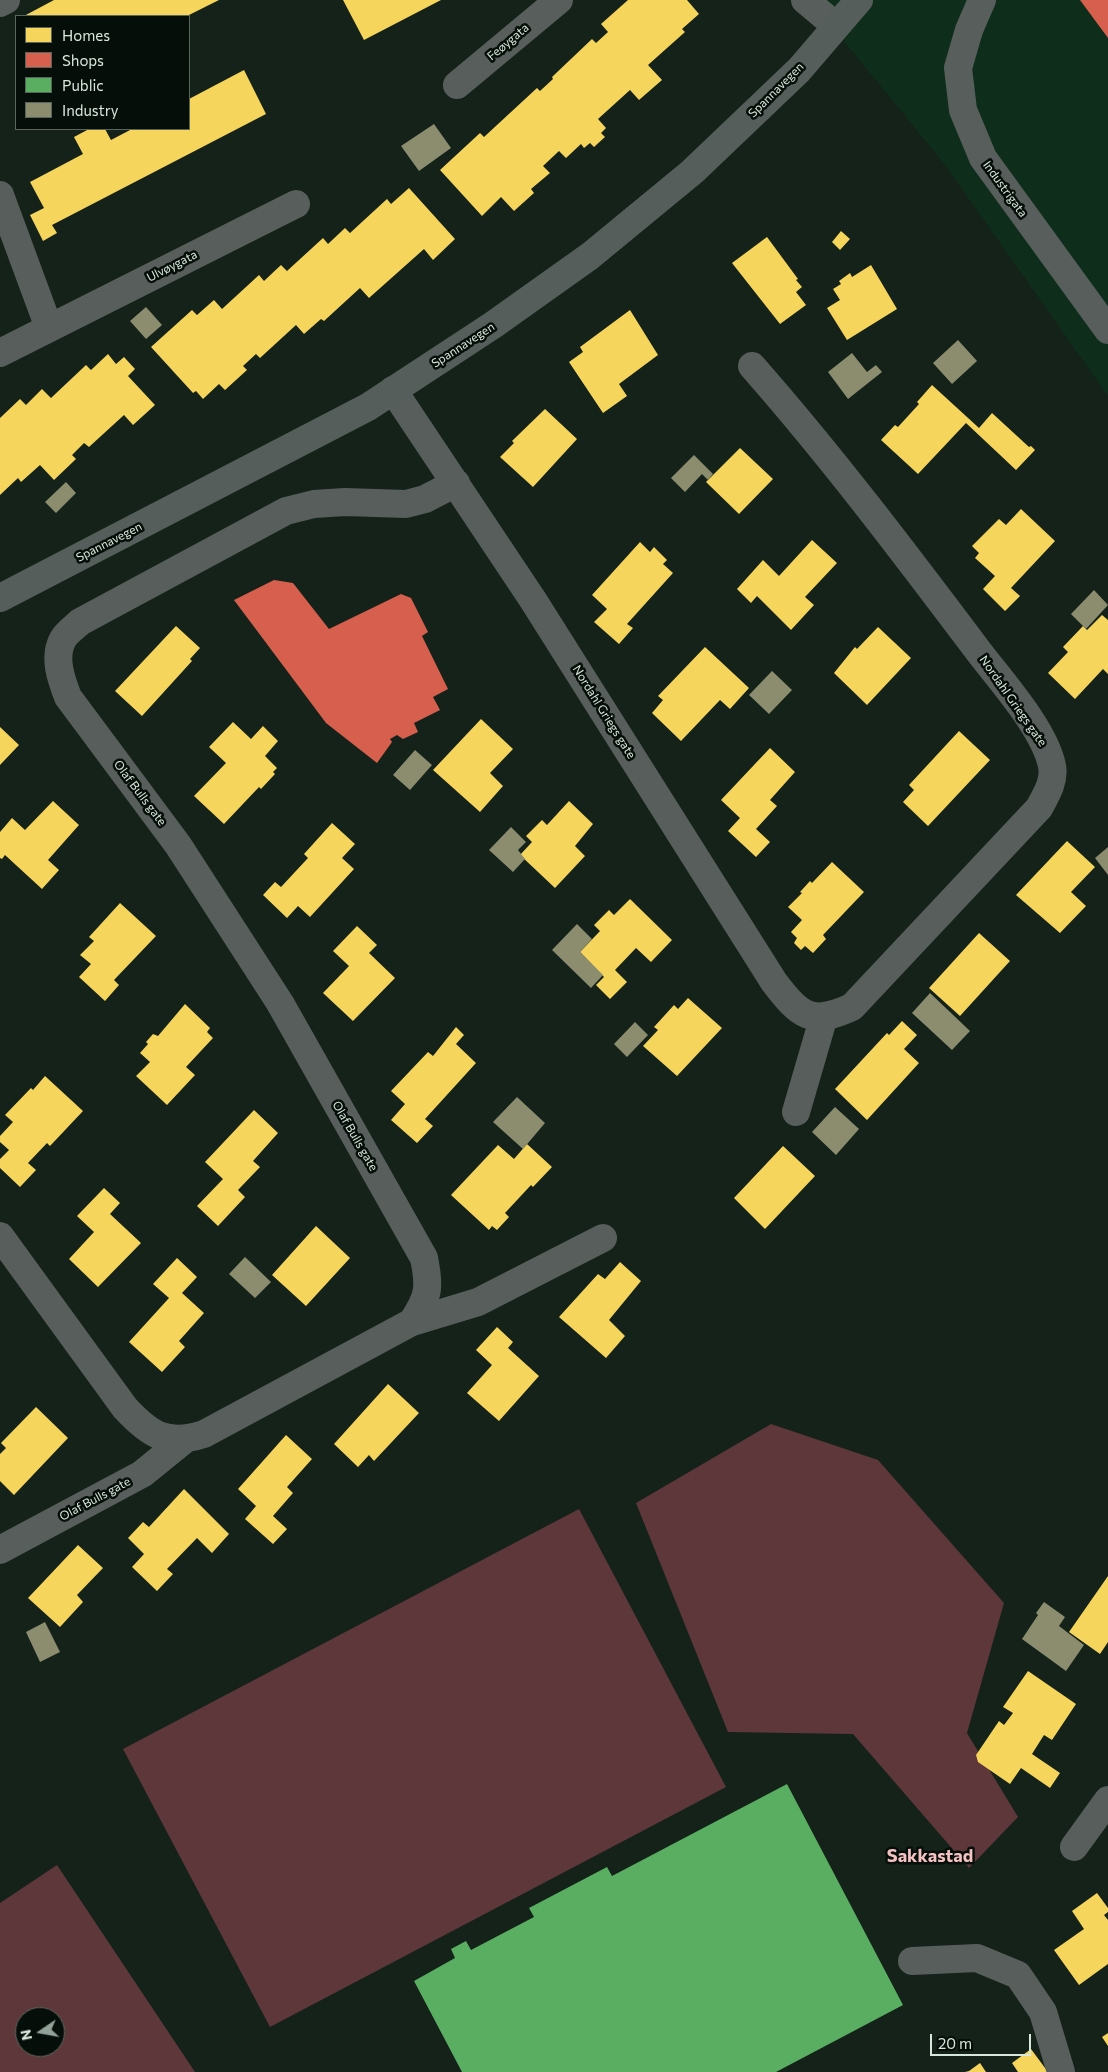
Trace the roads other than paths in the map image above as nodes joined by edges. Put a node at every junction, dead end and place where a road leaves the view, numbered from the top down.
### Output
1 (6, 0) edge
2 (559, 0) edge
3 (805, 0) edge
4 (860, 0) edge
5 (982, 0) edge
6 (0, 3) edge
7 (836, 26) junction
8 (457, 85) dead end
9 (0, 195) edge
10 (296, 204) dead end
11 (49, 328) junction
12 (1108, 330) edge
13 (0, 353) edge
14 (752, 366) dead end
15 (393, 390) junction
16 (456, 483) junction
17 (0, 598) edge
18 (824, 1016) junction
19 (796, 1112) dead end
20 (0, 1236) edge
21 (603, 1238) dead end
22 (412, 1322) junction
23 (184, 1440) junction
24 (0, 1550) edge
25 (1108, 1800) edge
26 (1074, 1846) dead end
27 (912, 1961) dead end
28 (1061, 2072) edge

1 - 6 street
2 - 8 street, Feøygata
3 - 7 street
4 - 7 main road, Spannavegen
5 - 12 street, Industrigata
7 - 15 main road, Spannavegen
9 - 11 street
10 - 11 street, Ulvøygata
11 - 13 street, Ulvøygata
14 - 18 street, Nordahl Griegs gate
15 - 16 street, Nordahl Griegs gate
15 - 17 main road, Spannavegen
16 - 18 street, Nordahl Griegs gate
16 - 22 street, Olaf Bulls gate
18 - 19 street
20 - 23 street, Olaf Bulls gate
21 - 22 street, Olaf Bulls gate
22 - 23 street, Olaf Bulls gate
23 - 24 street, Olaf Bulls gate
25 - 26 street
27 - 28 street

